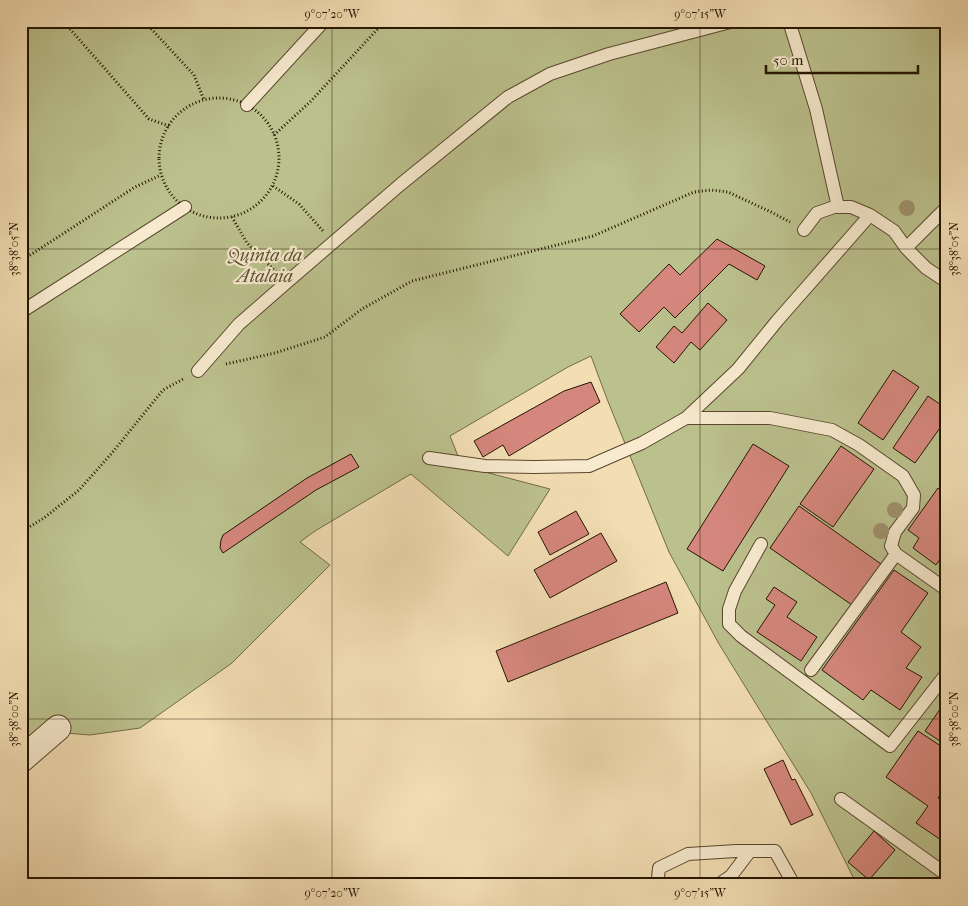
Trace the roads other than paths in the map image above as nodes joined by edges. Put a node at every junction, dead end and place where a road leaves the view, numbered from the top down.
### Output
1 (324, 21) edge
2 (734, 21) edge
3 (789, 21) edge
4 (247, 105) road end
5 (838, 207) junction
6 (947, 207) edge
7 (185, 208) road end
8 (870, 215) junction
9 (804, 230) road end
10 (906, 248) junction
11 (947, 282) edge
12 (21, 312) edge
13 (198, 371) road end
14 (686, 418) junction
15 (429, 458) dead end
16 (761, 544) dead end
17 (896, 554) junction
18 (947, 590) edge
19 (811, 670) dead end
20 (947, 673) edge
21 (58, 728) dead end
22 (21, 760) edge
23 (841, 799) dead end
24 (750, 851) junction
25 (947, 875) edge
26 (660, 885) edge
27 (718, 885) edge
28 (794, 885) edge

1 - 4 lane
2 - 13 lane
3 - 5 lane
5 - 8 lane
5 - 9 lane
6 - 10 lane
7 - 12 lane
8 - 10 lane
8 - 14 lane
10 - 11 lane
14 - 15 lane
14 - 17 lane
16 - 20 lane
17 - 18 lane
17 - 19 lane
21 - 22 street
23 - 25 lane
24 - 26 lane
24 - 27 lane
24 - 28 lane

